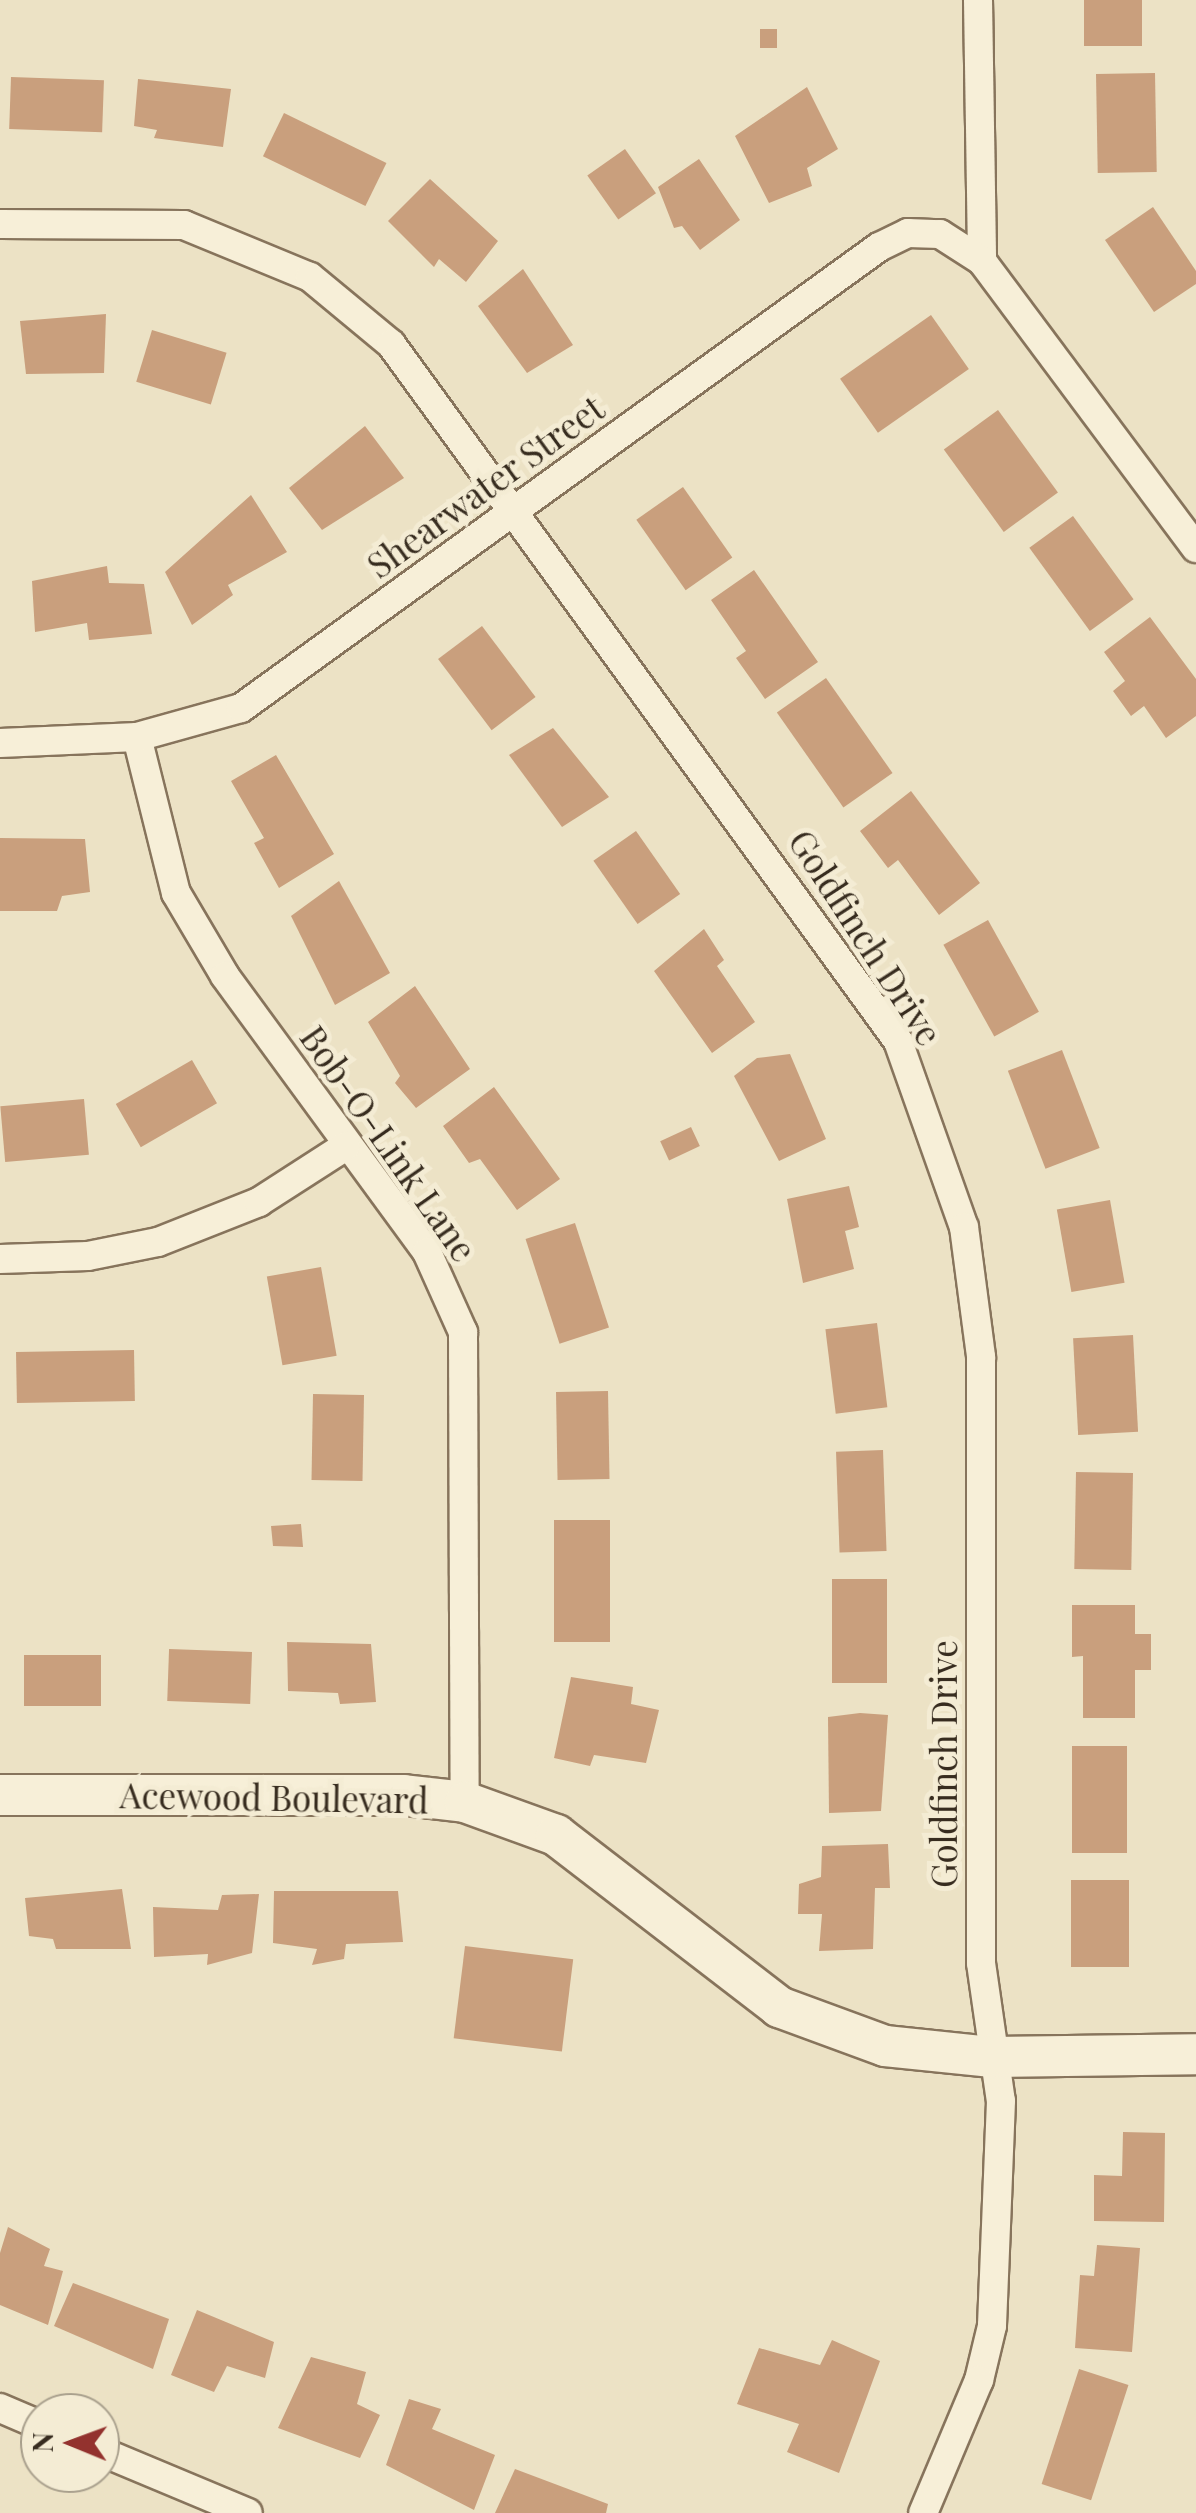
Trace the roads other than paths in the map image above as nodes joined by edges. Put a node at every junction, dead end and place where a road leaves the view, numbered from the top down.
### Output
1 (978, 0) edge
2 (0, 224) edge
3 (982, 260) junction
4 (518, 513) junction
5 (1196, 548) edge
6 (137, 737) junction
7 (0, 742) edge
8 (346, 1146) junction
9 (0, 1259) edge
10 (0, 1795) edge
11 (465, 1802) junction
12 (1196, 2054) edge
13 (992, 2057) junction
14 (120, 2459) edge
15 (248, 2513) edge
16 (923, 2513) edge

1 - 3 street
2 - 4 street, Goldfinch Drive
3 - 4 street, Shearwater Street
3 - 5 street
4 - 6 street, Shearwater Street
4 - 13 street, Goldfinch Drive
6 - 7 street, Shearwater Street
6 - 8 street, Bob-O-Link Lane
8 - 9 street
8 - 11 street, Bob-O-Link Lane
10 - 11 street, Acewood Boulevard
11 - 13 street, Acewood Boulevard
12 - 13 street, Acewood Boulevard
13 - 16 street, Goldfinch Drive
14 - 15 street

